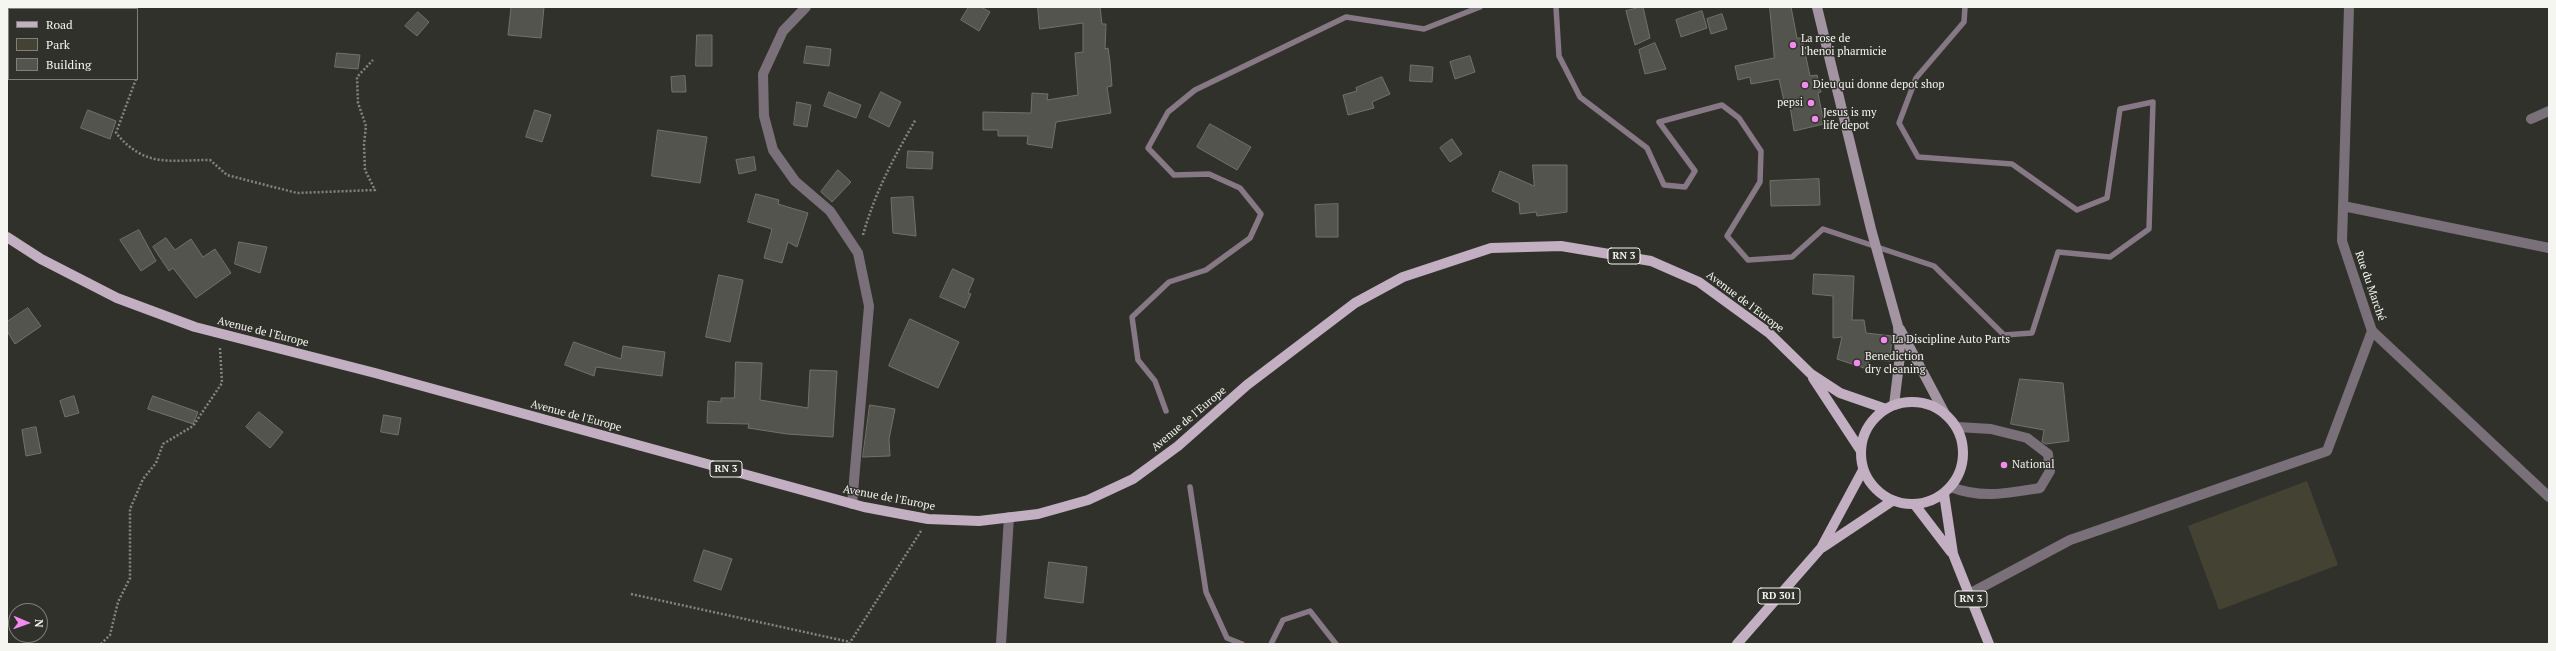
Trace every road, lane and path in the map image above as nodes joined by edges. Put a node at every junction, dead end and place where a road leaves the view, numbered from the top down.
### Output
1 (806, 7) edge
2 (1817, 7) edge
3 (2349, 7) edge
4 (373, 60) dead end
5 (136, 80) edge
6 (2549, 111) edge
7 (916, 119) dead end
8 (2531, 119) dead end
9 (2343, 206) junction
10 (7, 237) edge
11 (2549, 248) edge
12 (858, 253) junction
13 (1898, 326) junction
14 (2372, 331) junction
15 (220, 333) junction
16 (1811, 374) junction
17 (1890, 407) junction
18 (1944, 412) junction
19 (1957, 427) junction
20 (1861, 451) junction
21 (1863, 470) junction
22 (1948, 491) junction
23 (2549, 497) edge
24 (1892, 501) junction
25 (852, 504) junction
26 (1915, 505) junction
27 (1009, 517) junction
28 (928, 519) junction
29 (1821, 548) junction
30 (1953, 554) junction
31 (631, 594) dead end
32 (1968, 594) junction
33 (849, 643) edge
34 (101, 644) edge
35 (1001, 644) edge
36 (1737, 644) edge
37 (1989, 644) edge

1 - 12 street
2 - 13 main road
3 - 9 street, Rue du Marché
4 - 5 path
6 - 8 street
7 - 12 path
9 - 11 street
9 - 14 street, Rue du Marché
10 - 15 main road, Avenue de l'Europe / RN 3
12 - 25 street
13 - 17 main road
13 - 18 main road
14 - 23 street, Rue du Marché
14 - 32 street
15 - 25 main road, Avenue de l'Europe / RN 3
15 - 34 path
16 - 17 main road, Avenue de l'Europe / RN 3
16 - 20 main road, Avenue de l'Europe / RN 3
16 - 27 main road, Avenue de l'Europe / RN 3
17 - 18 main road
17 - 20 main road
18 - 19 main road
19 - 22 main road
19 - 22 street
20 - 21 main road
21 - 24 main road
21 - 29 main road, RD 301
22 - 26 main road
22 - 30 main road, RN 3
24 - 26 main road
24 - 29 main road, RD 301
25 - 28 main road, Avenue de l'Europe / RN 3
26 - 30 main road, RN 3
27 - 28 main road, Avenue de l'Europe / RN 3
27 - 35 street
28 - 33 path
29 - 36 main road, RD 301
30 - 32 main road, RN 3
31 - 33 path
32 - 37 main road, RN 3

